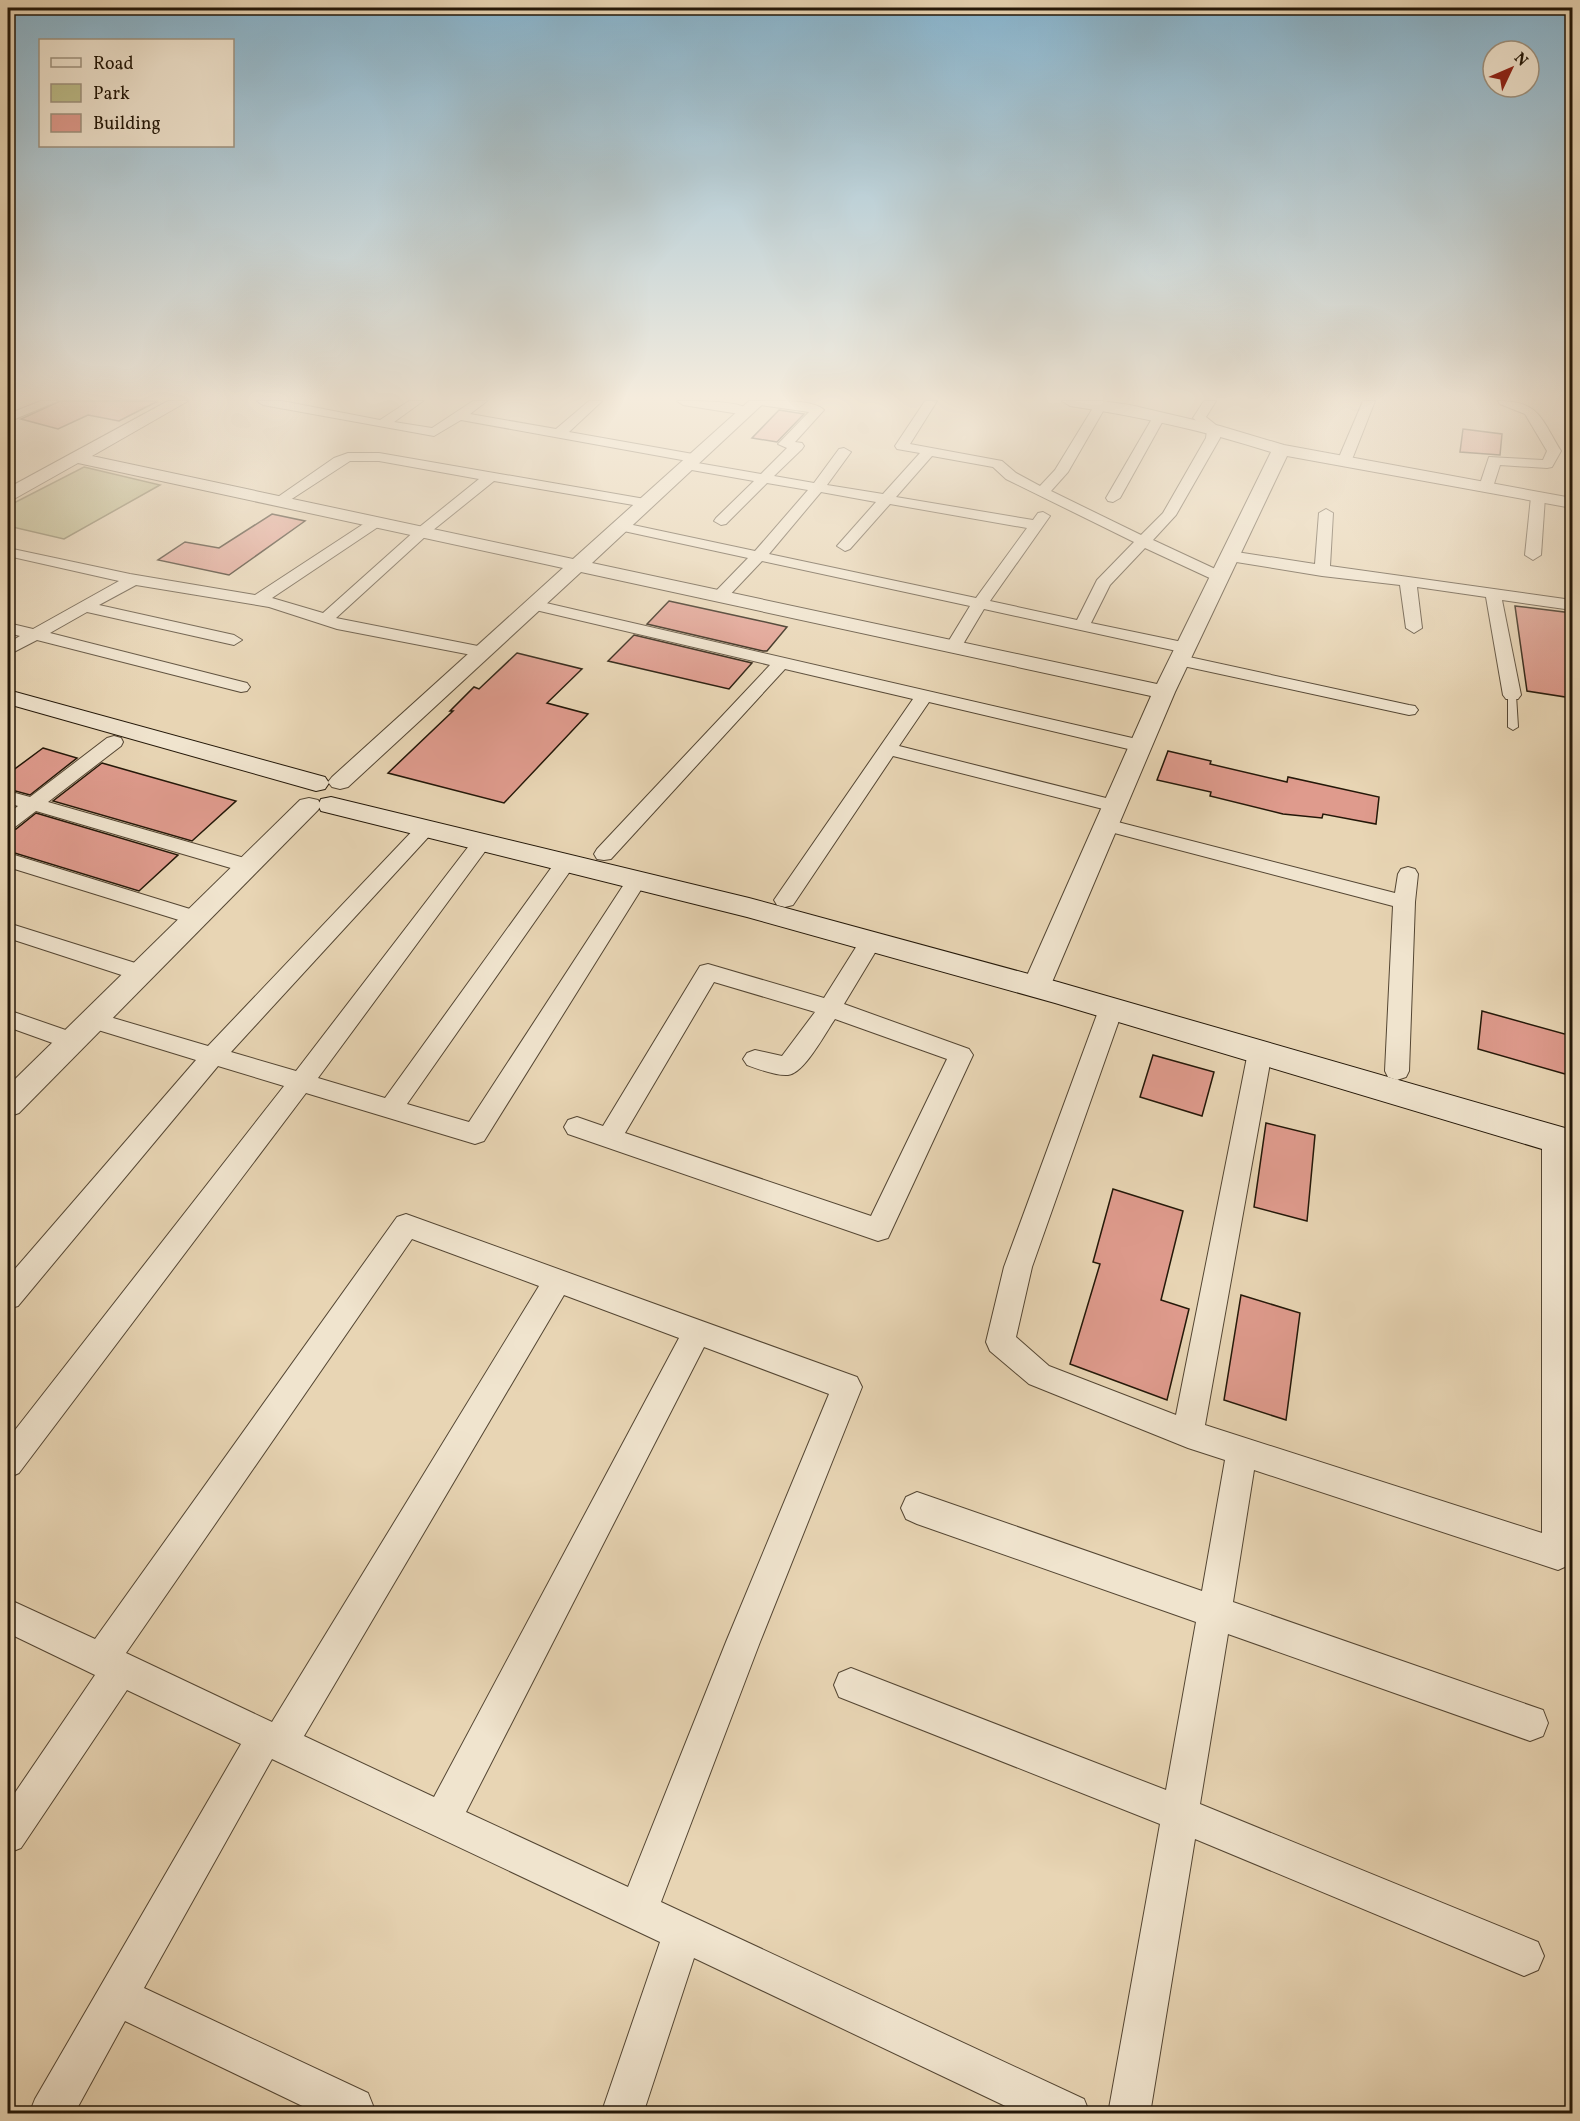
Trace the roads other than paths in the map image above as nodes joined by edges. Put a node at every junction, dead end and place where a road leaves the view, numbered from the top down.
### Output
1 (274, 500) edge
2 (462, 500) edge
3 (627, 500) edge
4 (648, 500) edge
5 (743, 500) edge
6 (808, 500) edge
7 (884, 500) edge
8 (891, 500) edge
9 (1046, 500) edge
10 (1056, 500) edge
11 (1178, 500) edge
12 (1257, 500) edge
13 (1538, 500) edge
14 (1555, 500) edge
15 (279, 501) joint
16 (645, 503) junction
17 (1572, 503) edge
18 (1326, 513) dead end
19 (721, 520) dead end
20 (376, 522) junction
21 (1036, 525) junction
22 (619, 526) junction
23 (422, 532) junction
24 (1143, 541) junction
25 (845, 546) dead end
26 (8, 552) edge
27 (1533, 555) dead end
28 (759, 556) junction
29 (1230, 556) junction
30 (576, 566) junction
31 (1322, 571) junction
32 (1220, 577) junction
33 (133, 580) junction
34 (1408, 583) junction
35 (1493, 594) junction
36 (719, 597) junction
37 (256, 601) junction
38 (980, 603) junction
39 (533, 605) junction
40 (1572, 605) edge
41 (84, 607) junction
42 (325, 619) junction
43 (1082, 625) junction
44 (8, 628) edge
45 (1414, 628) dead end
46 (36, 634) junction
47 (234, 640) dead end
48 (953, 647) junction
49 (8, 651) edge
50 (482, 652) junction
51 (1183, 654) junction
52 (782, 662) junction
53 (241, 687) dead end
54 (1164, 692) junction
55 (1512, 695) joint
56 (924, 696) junction
57 (8, 697) edge
58 (1409, 710) dead end
59 (8, 711) edge
60 (1513, 727) dead end
61 (114, 742) junction
62 (1141, 746) junction
63 (888, 749) junction
64 (324, 793) junction
65 (8, 797) edge
66 (32, 805) junction
67 (1115, 806) junction
68 (8, 823) edge
69 (1106, 825) junction
70 (426, 828) junction
71 (482, 842) junction
72 (604, 854) junction
73 (8, 860) edge
74 (566, 862) junction
75 (248, 866) junction
76 (1408, 874) dead end
77 (637, 880) junction
78 (785, 900) junction
79 (1404, 902) junction
80 (195, 918) junction
81 (8, 930) edge
82 (870, 941) junction
83 (140, 973) junction
84 (1039, 979) junction
85 (830, 1008) junction
86 (1112, 1009) junction
87 (8, 1018) edge
88 (93, 1020) junction
89 (72, 1041) junction
90 (1260, 1052) junction
91 (213, 1056) junction
92 (755, 1059) dead end
93 (1397, 1071) junction
94 (301, 1082) junction
95 (9, 1102) edge
96 (390, 1109) junction
97 (577, 1127) dead end
98 (1567, 1135) edge
99 (609, 1138) junction
100 (557, 1281) junction
101 (8, 1297) edge
102 (697, 1332) junction
103 (1188, 1434) junction
104 (1242, 1451) junction
105 (8, 1462) edge
106 (917, 1508) dead end
107 (1215, 1612) junction
108 (8, 1618) edge
109 (111, 1665) junction
110 (851, 1684) dead end
111 (1530, 1723) dead end
112 (272, 1740) junction
113 (1180, 1814) junction
114 (442, 1820) junction
115 (11, 1824) edge
116 (638, 1912) junction
117 (683, 1933) junction
118 (1524, 1956) dead end
119 (117, 1996) junction
120 (354, 2108) dead end
121 (1049, 2109) edge
122 (50, 2114) edge
123 (622, 2114) edge
124 (1129, 2114) edge

1 - 15 street
2 - 23 street
3 - 16 street
4 - 16 street
5 - 19 street
6 - 28 street
7 - 25 street
8 - 21 street
9 - 21 street
10 - 24 street
11 - 24 street
12 - 29 street
13 - 27 street
14 - 17 street
15 - 20 street
16 - 22 street
18 - 31 street
20 - 23 street
20 - 37 street
21 - 38 street
22 - 28 street
22 - 30 street
23 - 30 street
23 - 42 street
24 - 32 street
24 - 43 street
26 - 33 street
28 - 36 street
28 - 38 street
29 - 31 street
29 - 32 street
30 - 36 street
30 - 39 street
31 - 34 street
32 - 51 street
33 - 37 street
33 - 41 street
34 - 35 street
34 - 45 street
35 - 40 street
35 - 55 street
36 - 48 street
37 - 42 street
38 - 43 street
38 - 48 street
39 - 50 street
39 - 52 street
41 - 46 street
41 - 47 street
42 - 50 street
43 - 51 street
44 - 46 street
46 - 49 street
46 - 53 street
48 - 54 street
50 - 64 street
51 - 54 street
51 - 58 street
52 - 56 street
52 - 72 street
54 - 62 street
55 - 60 lane
56 - 62 street
56 - 63 street
57 - 64 main road
59 - 61 main road
61 - 64 main road
61 - 66 street
62 - 67 street
63 - 67 street
63 - 78 street
64 - 70 main road
64 - 72 main road
64 - 75 street
65 - 66 street
66 - 68 street
66 - 75 street
67 - 69 street
69 - 79 street
69 - 84 street
70 - 71 main road
70 - 91 street
71 - 74 main road
71 - 94 street
72 - 78 main road
73 - 80 street
74 - 77 main road
74 - 96 street
75 - 80 street
76 - 79 street
77 - 82 main road
77 - 96 street
78 - 84 main road
79 - 93 street
80 - 83 street
81 - 83 street
82 - 84 main road
82 - 85 street
83 - 88 street
84 - 86 main road
84 - 93 main road
85 - 92 street
85 - 99 street
85 - 99 street
86 - 90 main road
86 - 103 street
87 - 89 street
88 - 89 street
88 - 91 street
89 - 95 street
90 - 98 main road
90 - 103 street
91 - 94 street
91 - 101 street
93 - 98 main road
94 - 96 street
94 - 105 street
97 - 99 street
98 - 104 street
100 - 102 street
100 - 109 street
100 - 112 street
102 - 114 street
102 - 116 street
103 - 104 street
104 - 107 street
106 - 107 street
107 - 111 street
107 - 113 street
108 - 109 street
109 - 112 street
109 - 115 street
110 - 113 street
112 - 114 street
112 - 119 street
113 - 118 street
113 - 124 street
114 - 116 street
116 - 117 street
117 - 121 street
117 - 123 street
119 - 120 street
119 - 122 street

